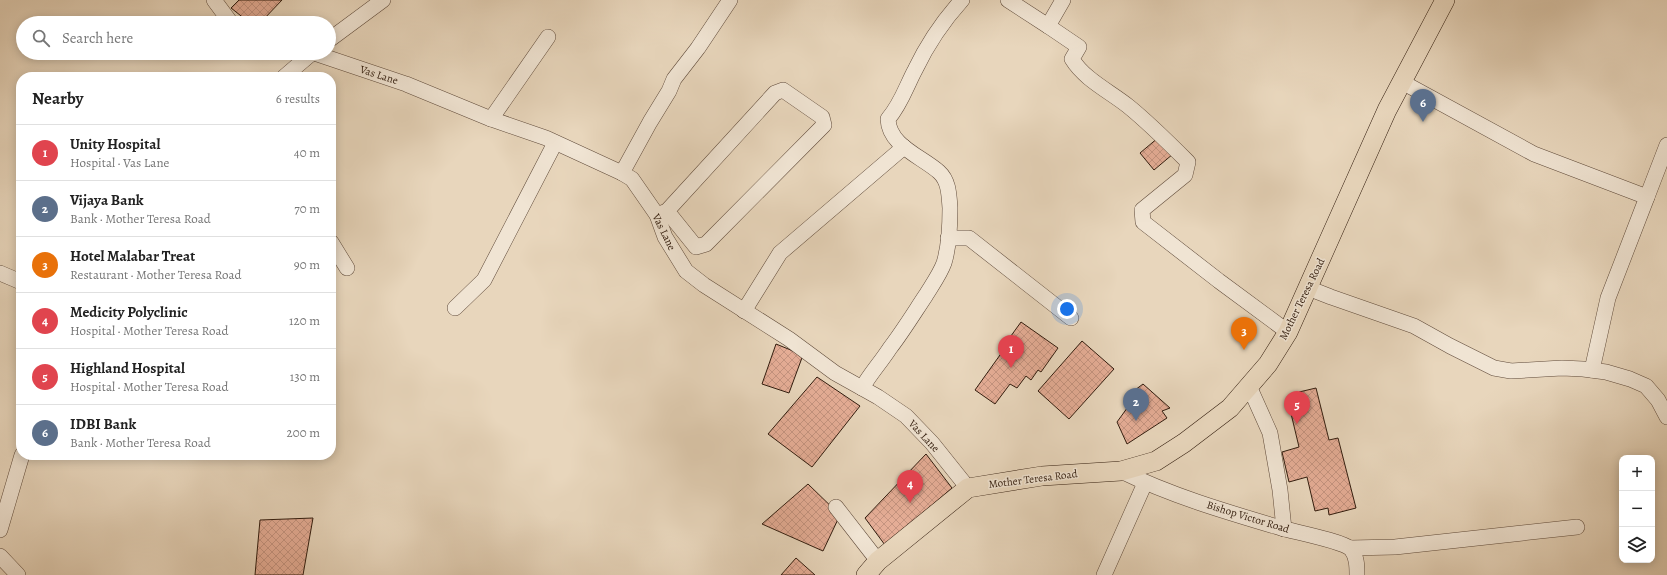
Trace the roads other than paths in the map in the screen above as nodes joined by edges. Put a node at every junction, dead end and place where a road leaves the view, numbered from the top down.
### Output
1 (214, 0) edge
2 (383, 0) edge
3 (730, 0) edge
4 (962, 0) edge
5 (1008, 0) edge
6 (1063, 0) edge
7 (1445, 0) edge
8 (226, 16) edge
9 (1048, 26) junction
10 (336, 35) edge
11 (548, 37) dead end
12 (305, 60) edge
13 (334, 60) edge
14 (290, 72) edge
15 (1402, 82) junction
16 (491, 119) junction
17 (555, 143) junction
18 (1667, 145) edge
19 (904, 147) junction
20 (622, 173) junction
21 (1647, 197) junction
22 (662, 213) junction
23 (948, 238) junction
24 (336, 250) edge
25 (347, 268) dead end
26 (0, 273) edge
27 (16, 280) edge
28 (1308, 288) junction
29 (455, 308) dead end
30 (744, 311) junction
31 (1071, 318) dead end
32 (1288, 332) junction
33 (1592, 370) junction
34 (1249, 386) junction
35 (862, 388) junction
36 (1667, 417) edge
37 (21, 460) edge
38 (1121, 471) junction
39 (1145, 483) junction
40 (968, 488) junction
41 (836, 507) dead end
42 (1577, 527) dead end
43 (1284, 529) junction
44 (0, 530) edge
45 (1350, 548) junction
46 (2, 565) edge
47 (872, 568) edge
48 (18, 575) edge
49 (1104, 575) edge
50 (1358, 575) edge

1 - 8 street
2 - 10 street
3 - 20 street
4 - 19 street
5 - 9 street
6 - 9 street
7 - 15 main road, Mother Teresa Road
9 - 32 street
11 - 16 street
12 - 14 street
13 - 16 street, Vas Lane
15 - 21 street
15 - 28 main road, Mother Teresa Road
16 - 17 street, Vas Lane
17 - 20 street, Vas Lane
17 - 29 street
18 - 21 street
19 - 23 street
19 - 30 street
20 - 22 street, Vas Lane
21 - 33 street
22 - 22 street
22 - 30 street, Vas Lane
23 - 31 street
23 - 35 street
24 - 25 street
26 - 27 street
28 - 32 main road, Mother Teresa Road
28 - 33 street
30 - 35 street, Vas Lane
32 - 34 main road, Mother Teresa Road
33 - 36 street
34 - 38 main road, Mother Teresa Road
34 - 43 street
35 - 40 street, Vas Lane
37 - 44 street
38 - 39 street, Bishop Victor Road
38 - 40 main road, Mother Teresa Road
39 - 43 street, Bishop Victor Road
39 - 49 street
40 - 47 main road, Mother Teresa Road
41 - 47 street
42 - 45 street
43 - 45 street, Bishop Victor Road
45 - 50 street
46 - 48 street

